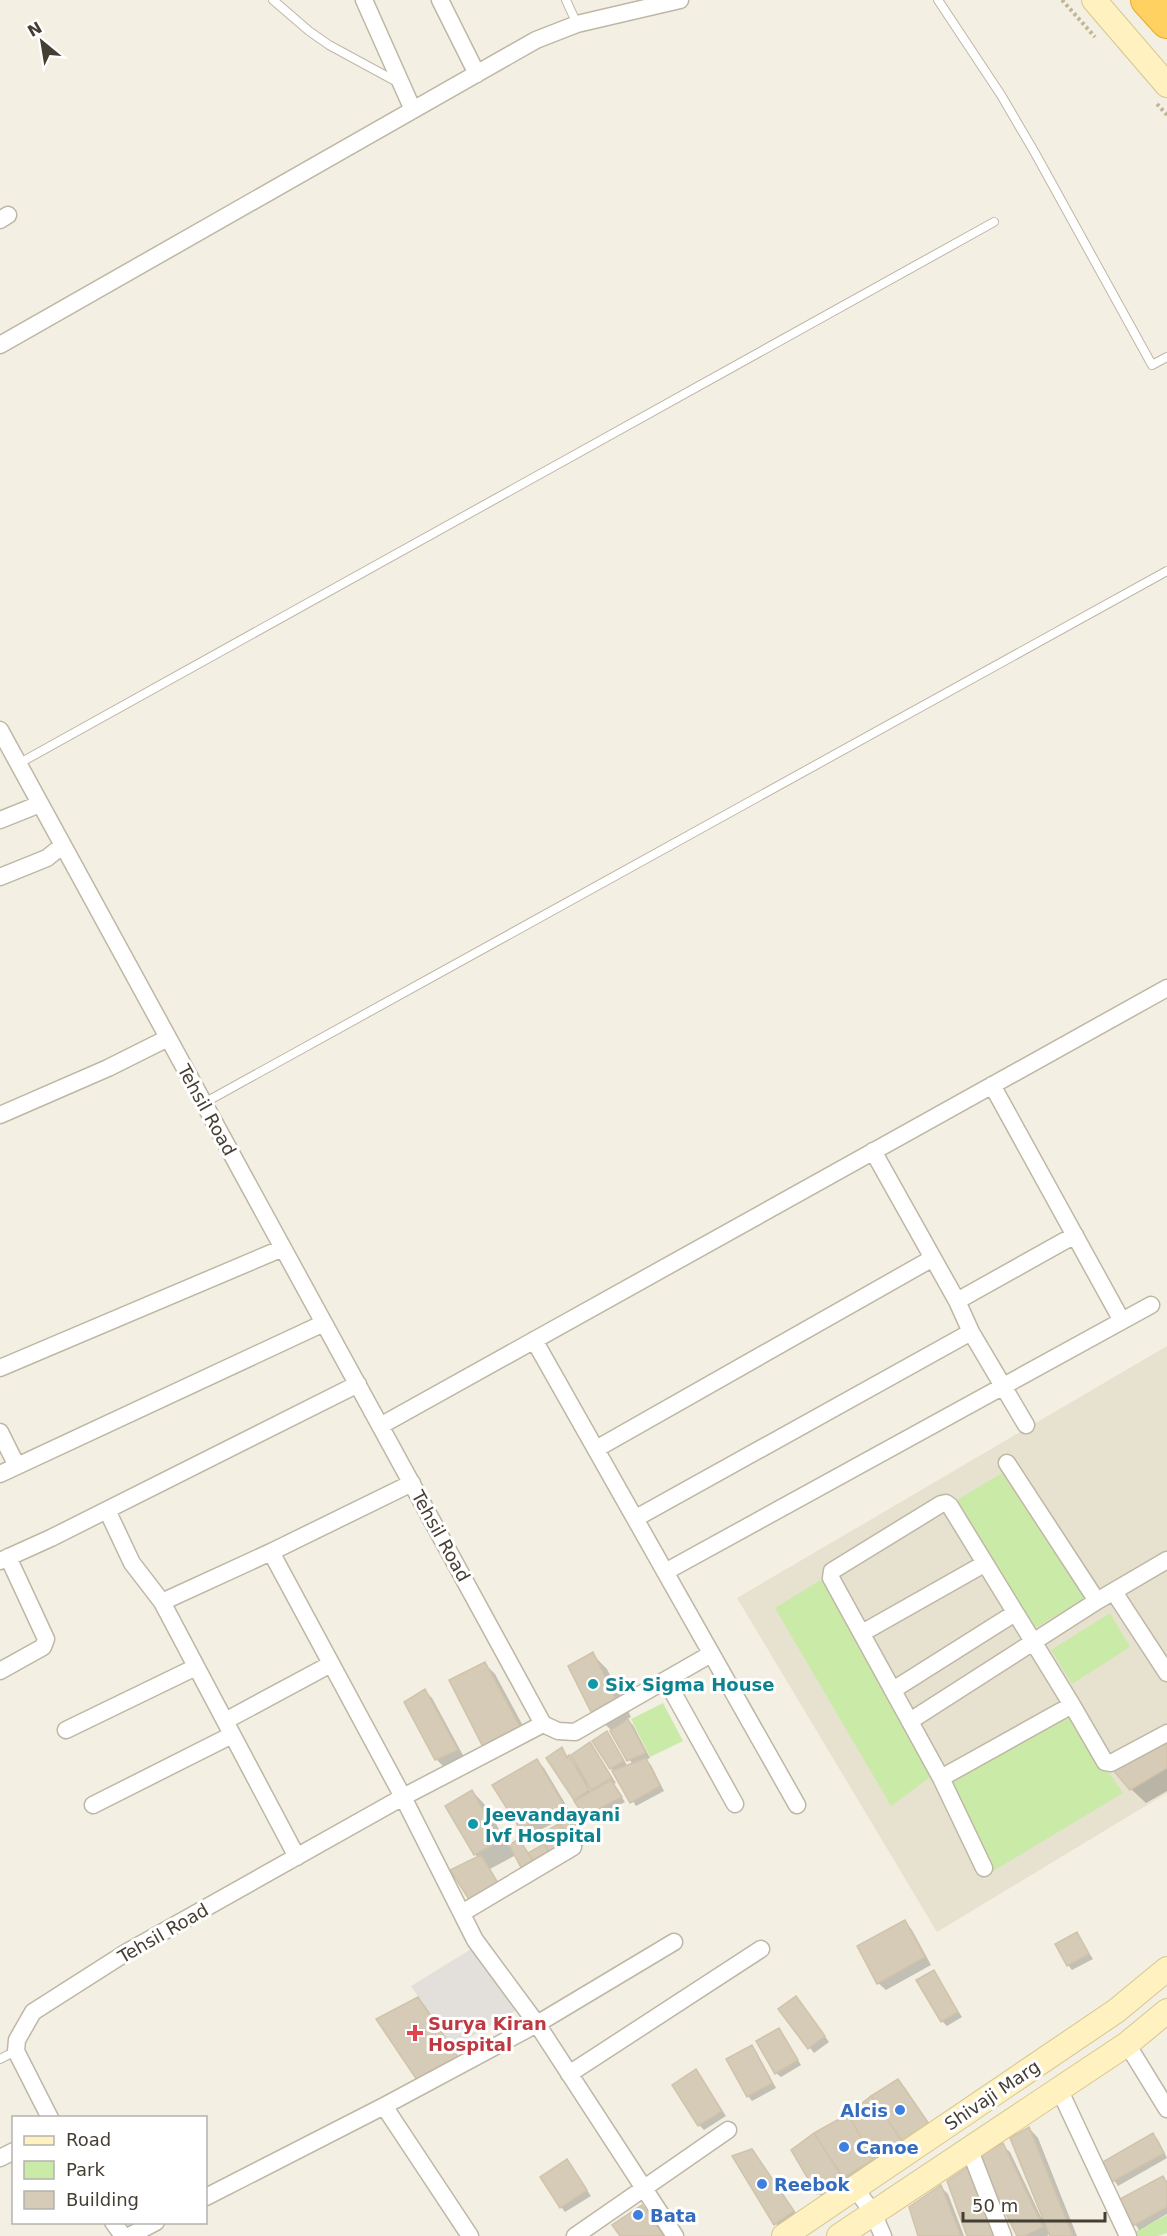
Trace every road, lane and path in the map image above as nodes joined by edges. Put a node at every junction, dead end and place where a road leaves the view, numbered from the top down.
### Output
1 (273, 0) edge
2 (364, 0) edge
3 (440, 0) edge
4 (566, 0) edge
5 (680, 0) edge
6 (938, 0) edge
7 (1094, 0) edge
8 (1148, 0) edge
9 (1167, 22) edge
10 (577, 24) junction
11 (477, 74) junction
12 (402, 84) junction
13 (1167, 85) edge
14 (413, 110) junction
15 (994, 222) dead end
16 (0, 345) edge
17 (1167, 357) edge
18 (1167, 571) edge
19 (0, 730) edge
20 (18, 764) junction
21 (40, 804) junction
22 (0, 820) edge
23 (63, 845) junction
24 (0, 877) edge
25 (1167, 988) edge
26 (168, 1038) junction
27 (992, 1085) junction
28 (204, 1103) junction
29 (0, 1115) edge
30 (873, 1151) junction
31 (1075, 1235) junction
32 (283, 1248) junction
33 (933, 1258) junction
34 (957, 1301) junction
35 (1151, 1305) dead end
36 (1122, 1321) junction
37 (324, 1323) junction
38 (971, 1332) junction
39 (534, 1340) junction
40 (0, 1368) edge
41 (357, 1384) junction
42 (1004, 1386) junction
43 (1026, 1425) dead end
44 (380, 1426) junction
45 (0, 1432) edge
46 (596, 1449) junction
47 (1007, 1463) dead end
48 (17, 1466) junction
49 (0, 1474) edge
50 (412, 1483) junction
51 (107, 1510) junction
52 (636, 1518) junction
53 (271, 1552) junction
54 (4, 1559) edge
55 (1167, 1560) edge
56 (984, 1564) junction
57 (664, 1572) junction
58 (1114, 1592) junction
59 (1097, 1601) junction
60 (162, 1602) junction
61 (1015, 1613) junction
62 (862, 1633) junction
63 (1032, 1642) junction
64 (711, 1654) junction
65 (331, 1664) junction
66 (196, 1667) junction
67 (0, 1671) edge
68 (1167, 1673) edge
69 (666, 1680) junction
70 (893, 1690) junction
71 (1072, 1705) junction
72 (910, 1721) junction
73 (543, 1724) junction
74 (229, 1728) junction
75 (66, 1730) dead end
76 (1167, 1733) edge
77 (941, 1778) junction
78 (403, 1797) junction
79 (735, 1803) dead end
80 (93, 1804) dead end
81 (797, 1805) dead end
82 (573, 1847) dead end
83 (297, 1857) junction
84 (984, 1868) dead end
85 (462, 1913) junction
86 (674, 1942) dead end
87 (761, 1949) dead end
88 (1167, 1969) edge
89 (1167, 2011) edge
90 (537, 2024) junction
91 (1126, 2044) junction
92 (16, 2051) junction
93 (0, 2059) edge
94 (569, 2074) junction
95 (1059, 2089) junction
96 (384, 2106) junction
97 (1167, 2109) edge
98 (49, 2116) edge
99 (728, 2130) dead end
100 (969, 2148) junction
101 (855, 2188) junction
102 (645, 2189) junction
103 (207, 2196) edge
104 (873, 2213) junction
105 (114, 2224) edge
106 (154, 2224) edge
107 (123, 2236) edge
108 (129, 2236) edge
109 (470, 2236) edge
110 (575, 2236) edge
111 (675, 2236) edge
112 (784, 2236) edge
113 (838, 2236) edge
114 (883, 2236) edge
115 (1003, 2236) edge
116 (1128, 2236) edge

1 - 12 lane
2 - 12 street
3 - 11 street
4 - 10 lane
5 - 10 street
6 - 17 lane
7 - 13 main road
8 - 9 highway
10 - 11 street
11 - 14 street
12 - 14 street
14 - 16 street
15 - 20 lane
18 - 28 lane
19 - 20 street, Tehsil Road
20 - 21 street, Tehsil Road
21 - 22 street
21 - 23 street, Tehsil Road
23 - 24 street
23 - 26 street, Tehsil Road
25 - 27 street
26 - 28 street, Tehsil Road
26 - 29 street
27 - 30 street
27 - 31 street
28 - 32 street, Tehsil Road
30 - 33 street
30 - 39 street
31 - 34 street
31 - 36 street
32 - 37 street, Tehsil Road
32 - 40 street
33 - 34 street
33 - 46 street
34 - 38 street
35 - 36 street
36 - 42 street
37 - 41 street, Tehsil Road
37 - 48 street
38 - 42 street
38 - 52 street
39 - 44 street
39 - 46 street
41 - 44 street, Tehsil Road
41 - 51 street
42 - 43 street
42 - 57 street
44 - 50 street, Tehsil Road
45 - 48 street
46 - 52 street
47 - 59 street
48 - 49 street
50 - 53 street
50 - 73 street, Tehsil Road
51 - 54 street
51 - 60 street
52 - 57 street
53 - 60 street
53 - 65 street
54 - 67 street
55 - 58 street
56 - 61 street
56 - 62 street
56 - 62 street
57 - 64 street
58 - 59 street
58 - 68 street
59 - 63 street
60 - 66 street
61 - 63 street
61 - 70 street
62 - 70 street
63 - 71 street
63 - 72 street
64 - 69 street
64 - 81 street
65 - 74 street
65 - 78 street
66 - 74 street
66 - 75 street
69 - 73 street
69 - 79 street
70 - 72 street
71 - 76 street
71 - 77 street
72 - 77 street
73 - 78 street, Tehsil Road
74 - 80 street
74 - 83 street
77 - 84 street
78 - 83 street, Tehsil Road
78 - 85 street
82 - 85 street
83 - 92 street, Tehsil Road
85 - 90 street
86 - 90 street
87 - 94 street
88 - 101 main road, Shivaji Marg
89 - 91 main road, Shivaji Marg
90 - 94 street
90 - 96 street
91 - 95 main road, Shivaji Marg
91 - 97 street
92 - 93 lane
92 - 98 street
94 - 102 street
95 - 100 main road, Shivaji Marg
95 - 116 street
96 - 103 street
96 - 109 street
99 - 102 street
100 - 104 main road, Shivaji Marg
100 - 115 street
101 - 104 street
101 - 112 main road, Shivaji Marg
102 - 110 street
102 - 111 street
104 - 113 main road, Shivaji Marg
104 - 114 street
105 - 107 street
106 - 108 street

